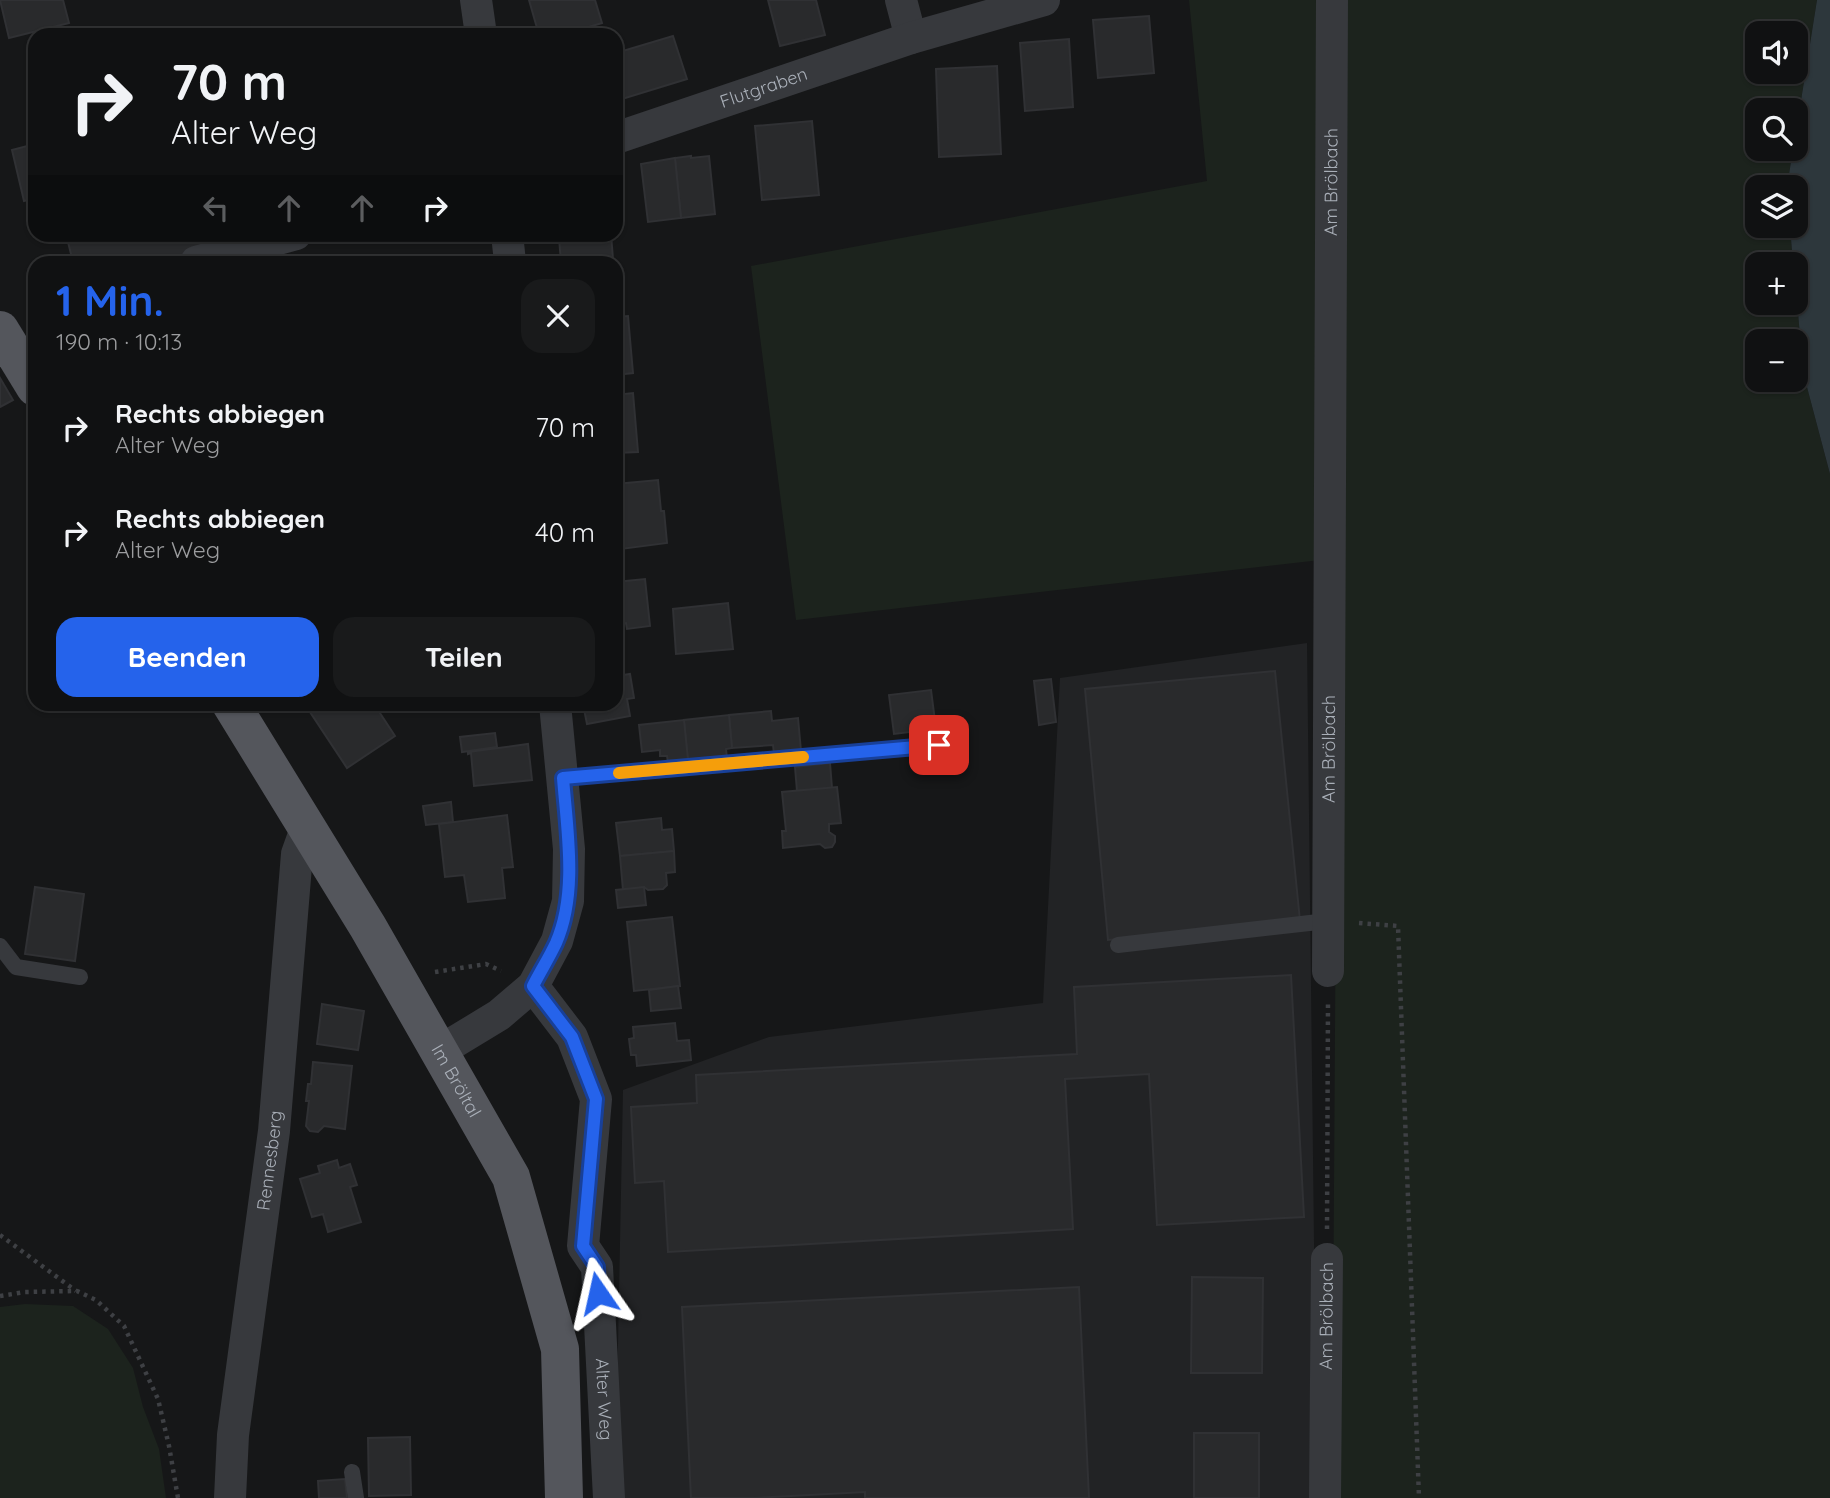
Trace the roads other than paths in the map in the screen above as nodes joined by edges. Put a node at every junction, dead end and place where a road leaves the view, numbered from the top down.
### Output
1 (476, 0) edge
2 (901, 0) edge
3 (1044, 0) edge
4 (1332, 0) edge
5 (480, 28) edge
6 (911, 38) junction
7 (623, 136) edge
8 (267, 242) edge
9 (217, 256) edge
10 (0, 330) edge
11 (28, 376) edge
12 (235, 711) edge
13 (556, 711) edge
14 (939, 745) dead end
15 (563, 778) junction
16 (307, 826) junction
17 (1327, 921) junction
18 (1118, 945) dead end
19 (0, 946) edge
20 (1328, 971) road end
21 (80, 977) dead end
22 (533, 986) junction
23 (438, 1052) junction
24 (1327, 1259) road end
25 (352, 1472) dead end
26 (230, 1498) edge
27 (356, 1498) edge
28 (564, 1498) edge
29 (609, 1498) edge
30 (1325, 1498) edge

1 - 5 street
2 - 6 street
3 - 6 street, Flutgraben
4 - 17 street, Am Brölbach
6 - 7 street, Flutgraben
8 - 9 street
10 - 11 main road
12 - 16 main road, Im Bröltal
13 - 15 street
14 - 15 lane
15 - 22 street
16 - 23 main road, Im Bröltal
16 - 26 street, Rennesberg
17 - 18 lane
17 - 20 street, Am Brölbach
19 - 21 lane
22 - 23 street
22 - 29 street, Alter Weg
23 - 28 main road, Im Bröltal
24 - 30 street, Am Brölbach
25 - 27 lane

